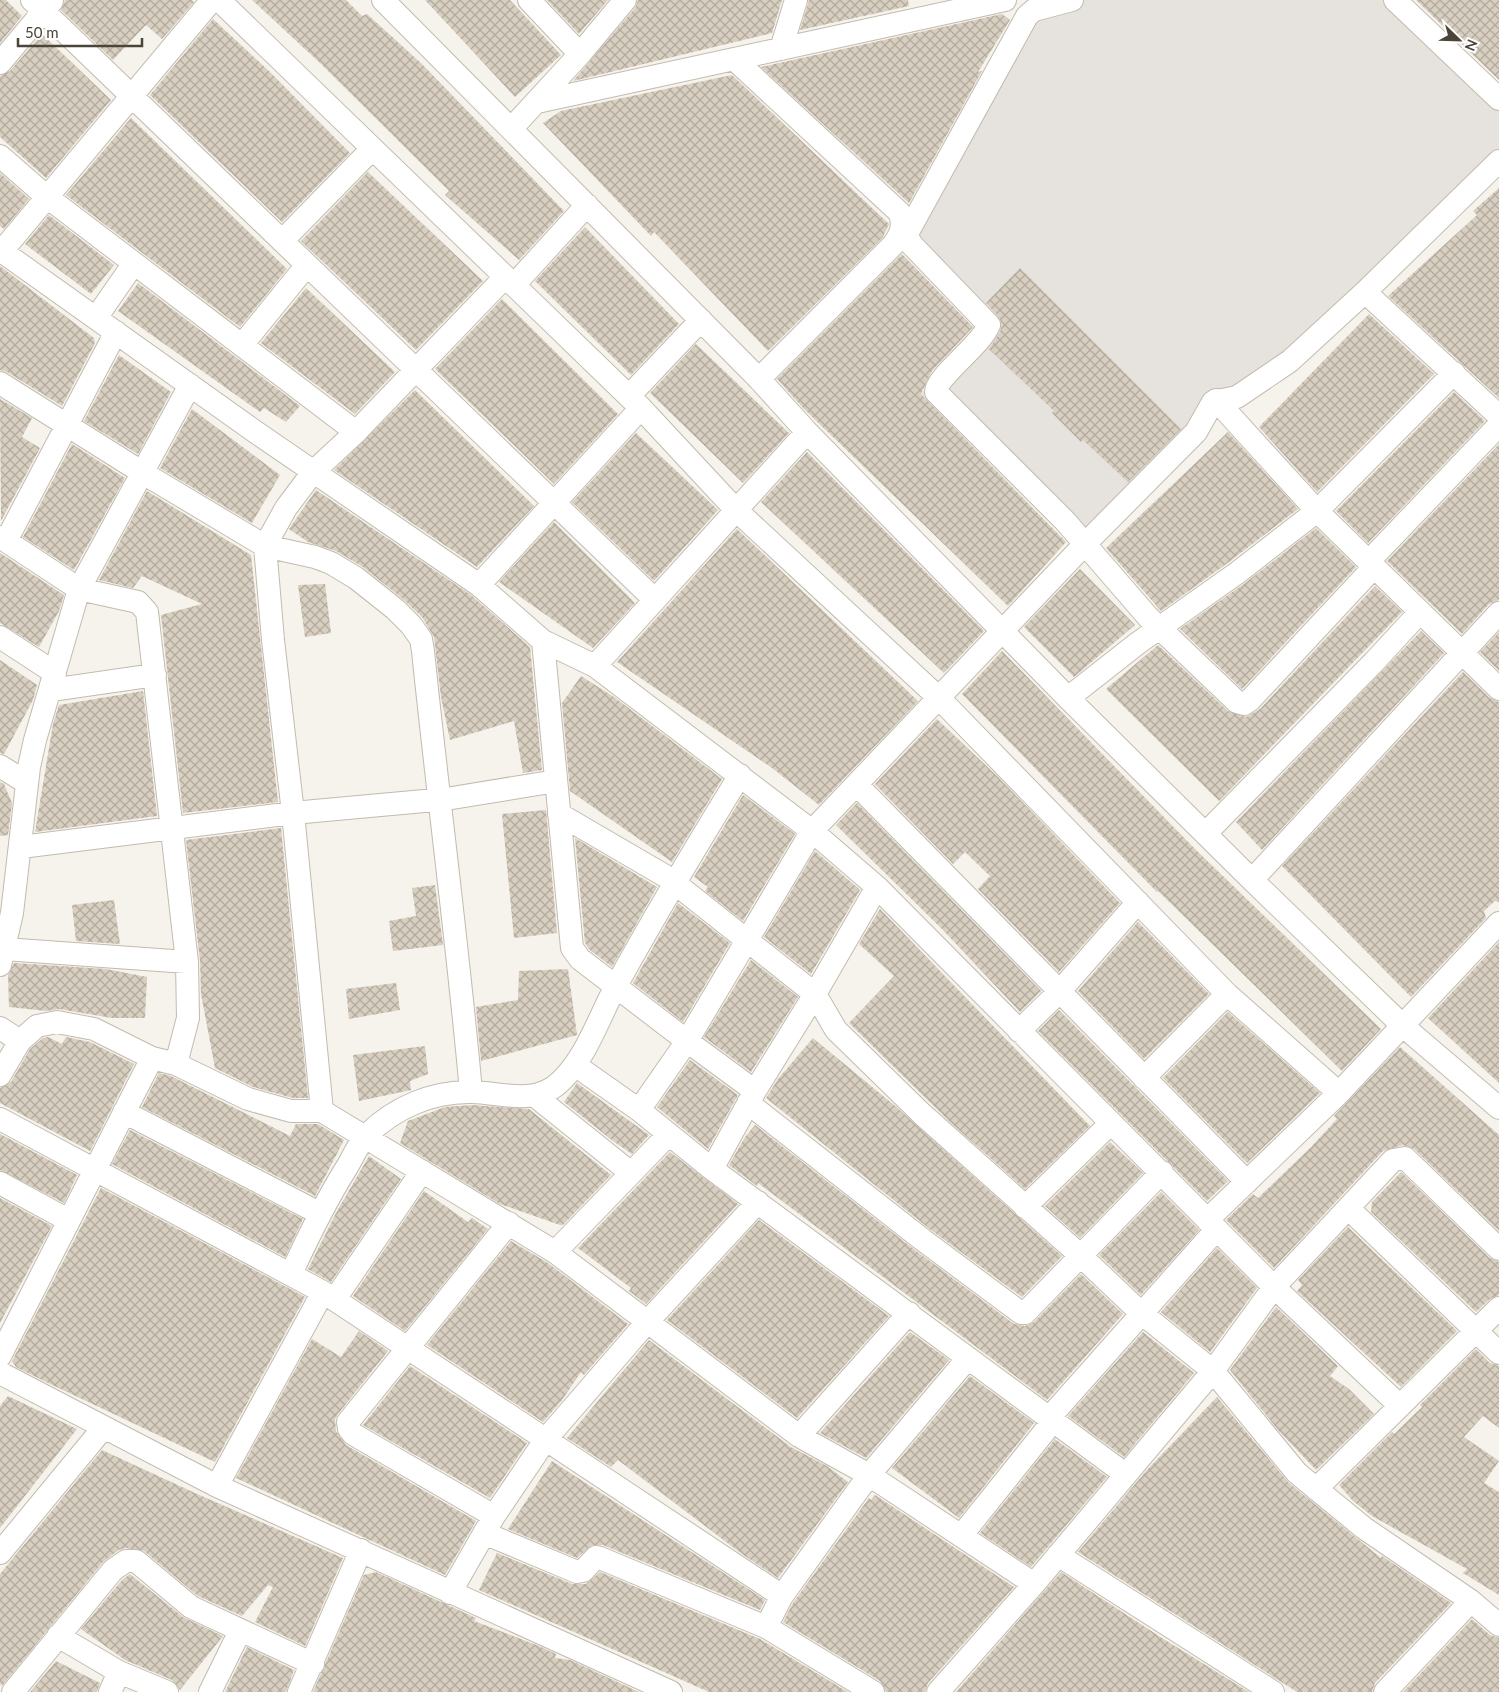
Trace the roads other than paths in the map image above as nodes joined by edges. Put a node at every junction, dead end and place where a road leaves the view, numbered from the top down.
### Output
1 (212, 0) edge
2 (219, 0) edge
3 (383, 0) edge
4 (529, 0) edge
5 (625, 0) edge
6 (796, 0) edge
7 (1005, 0) edge
8 (1072, 0) edge
9 (1394, 0) edge
10 (43, 4) edge
11 (781, 50) junction
12 (580, 54) junction
13 (734, 60) junction
14 (0, 63) edge
15 (131, 95) junction
16 (1499, 99) edge
17 (537, 102) junction
18 (512, 128) junction
19 (372, 149) junction
20 (0, 156) edge
21 (1499, 161) edge
22 (47, 197) junction
23 (587, 205) junction
24 (282, 241) junction
25 (1, 251) edge
26 (134, 263) junction
27 (307, 265) junction
28 (509, 281) junction
29 (1365, 292) junction
30 (96, 318) junction
31 (701, 320) junction
32 (116, 332) junction
33 (242, 345) junction
34 (416, 370) junction
35 (1454, 373) junction
36 (759, 378) junction
37 (0, 383) edge
38 (190, 385) junction
39 (1216, 400) junction
40 (635, 402) junction
41 (1499, 416) edge
42 (1499, 425) edge
43 (68, 426) junction
44 (356, 432) junction
45 (807, 432) junction
46 (313, 472) junction
47 (142, 473) junction
48 (554, 502) junction
49 (736, 510) junction
50 (1317, 511) junction
51 (3, 539) edge
52 (1084, 545) junction
53 (265, 546) junction
54 (1372, 564) junction
55 (479, 585) junction
56 (79, 589) junction
57 (655, 600) junction
58 (1420, 612) junction
59 (1499, 613) edge
60 (1159, 628) junction
61 (1005, 631) junction
62 (0, 636) edge
63 (543, 641) junction
64 (1462, 654) junction
65 (595, 666) junction
66 (155, 675) junction
67 (53, 682) junction
68 (1499, 689) edge
69 (1068, 698) junction
70 (940, 699) junction
71 (0, 766) edge
72 (740, 775) junction
73 (556, 781) junction
74 (27, 783) junction
75 (857, 785) junction
76 (438, 799) junction
77 (293, 813) junction
78 (559, 814) junction
79 (174, 827) junction
80 (812, 832) junction
81 (1206, 833) junction
82 (21, 847) junction
83 (1252, 880) junction
84 (674, 882) junction
85 (877, 887) junction
86 (7, 893) edge
87 (1138, 902) junction
88 (1499, 924) edge
89 (748, 940) junction
90 (2, 957) edge
91 (187, 962) junction
92 (615, 988) junction
93 (1059, 992) junction
94 (815, 994) junction
95 (1227, 994) junction
96 (1403, 1026) junction
97 (0, 1028) edge
98 (1019, 1030) junction
99 (20, 1041) junction
100 (687, 1041) junction
101 (152, 1058) junction
102 (176, 1064) junction
103 (575, 1065) junction
104 (0, 1075) edge
105 (1144, 1078) junction
106 (471, 1092) junction
107 (1339, 1093) junction
108 (535, 1096) junction
109 (752, 1097) junction
110 (1499, 1108) edge
111 (639, 1110) junction
112 (124, 1112) junction
113 (322, 1112) junction
114 (0, 1119) edge
115 (1111, 1123) junction
116 (669, 1134) junction
117 (365, 1137) junction
118 (94, 1169) junction
119 (712, 1169) junction
120 (422, 1171) junction
121 (1162, 1172) junction
122 (631, 1173) junction
123 (0, 1182) edge
124 (1247, 1182) junction
125 (758, 1202) junction
126 (1025, 1207) junction
127 (1348, 1208) junction
128 (319, 1213) junction
129 (68, 1220) junction
130 (509, 1223) junction
131 (1211, 1225) junction
132 (1499, 1249) edge
133 (555, 1252) junction
134 (1082, 1256) junction
135 (291, 1274) junction
136 (1274, 1287) junction
137 (329, 1295) junction
138 (1499, 1308) edge
139 (909, 1313) junction
140 (1141, 1313) junction
141 (648, 1321) junction
142 (1476, 1332) junction
143 (409, 1348) junction
144 (1499, 1352) edge
145 (0, 1356) edge
146 (968, 1358) junction
147 (1213, 1370) junction
148 (0, 1373) edge
149 (1400, 1406) junction
150 (1051, 1420) junction
151 (104, 1427) junction
152 (799, 1436) junction
153 (546, 1439) junction
154 (1125, 1474) junction
155 (869, 1475) junction
156 (216, 1486) junction
157 (1316, 1489) junction
158 (489, 1524) junction
159 (961, 1536) junction
160 (361, 1550) junction
161 (0, 1553) edge
162 (1058, 1555) junction
163 (1034, 1584) junction
164 (450, 1593) junction
165 (782, 1596) junction
166 (1471, 1601) junction
167 (1499, 1625) edge
168 (766, 1627) junction
169 (240, 1631) junction
170 (58, 1636) junction
171 (313, 1664) junction
172 (119, 1672) junction
173 (13, 1692) edge
174 (110, 1692) edge
175 (167, 1692) edge
176 (210, 1692) edge
177 (299, 1692) edge
178 (671, 1692) edge
179 (873, 1692) edge
180 (939, 1692) edge
181 (1273, 1692) edge
182 (1385, 1692) edge

1 - 15 street
2 - 19 street
3 - 18 street
4 - 12 street
5 - 12 street
6 - 11 street
7 - 11 street
8 - 52 street
9 - 16 street
10 - 14 street
10 - 15 street
11 - 13 street
12 - 17 street
13 - 17 street
13 - 36 street
15 - 22 street
15 - 24 street
17 - 18 street
18 - 23 street
19 - 24 street
19 - 28 street
20 - 22 street
21 - 29 street
22 - 25 street
22 - 26 street
23 - 28 street
23 - 31 street
24 - 27 street
25 - 30 street
26 - 30 street
26 - 33 street
27 - 33 street
27 - 34 street
28 - 34 street
28 - 40 street
29 - 35 street
29 - 39 street
30 - 32 street
31 - 36 street
31 - 40 street
32 - 38 street
32 - 43 street
33 - 44 street
34 - 44 street
34 - 48 street
35 - 41 street
35 - 50 street
36 - 45 street
37 - 43 street
38 - 46 street
38 - 47 street
39 - 50 street
39 - 52 street
40 - 48 street
40 - 49 street
42 - 54 street
43 - 47 street
43 - 51 street
44 - 46 street
45 - 49 street
45 - 61 street
46 - 53 street
46 - 55 street
47 - 53 street
47 - 56 street
48 - 55 street
48 - 57 street
49 - 57 street
49 - 70 street
50 - 54 street
50 - 60 street
51 - 56 street
52 - 60 street
52 - 61 street
53 - 76 street
53 - 77 street
54 - 58 street
54 - 60 street
55 - 63 street
56 - 66 street
56 - 67 street
57 - 65 street
58 - 64 street
58 - 81 street
59 - 64 street
60 - 69 street
61 - 69 street
61 - 70 street
62 - 67 street
63 - 65 street
63 - 73 street
64 - 68 street
64 - 83 street
65 - 72 street
66 - 67 street
66 - 79 street
67 - 74 street
69 - 81 street
70 - 75 street
70 - 87 street
71 - 74 street
72 - 80 street
72 - 84 street
73 - 76 street
73 - 78 street
74 - 82 street
75 - 80 street
75 - 93 street
76 - 77 street
76 - 106 street
77 - 79 street
77 - 113 street
78 - 84 street
78 - 92 street
79 - 82 street
79 - 91 street
80 - 85 street
80 - 89 street
81 - 83 street
82 - 86 street
83 - 96 street
84 - 89 street
84 - 92 street
85 - 94 street
85 - 98 street
86 - 90 street
87 - 93 street
87 - 95 street
88 - 96 street
89 - 94 street
89 - 100 street
90 - 91 street
91 - 102 street
92 - 100 street
92 - 103 street
93 - 98 street
93 - 105 street
94 - 109 street
94 - 126 street
95 - 105 street
95 - 107 street
96 - 107 street
96 - 110 street
97 - 99 street
98 - 115 street
99 - 101 street
99 - 104 street
100 - 109 street
100 - 111 street
101 - 102 street
101 - 112 street
102 - 113 street
103 - 108 street
103 - 111 street
105 - 124 street
106 - 108 street
106 - 117 street
107 - 124 street
108 - 122 street
109 - 119 street
109 - 134 street
111 - 116 street
112 - 118 street
112 - 128 street
113 - 117 street
114 - 118 street
115 - 121 street
115 - 126 street
116 - 119 street
116 - 122 street
117 - 120 street
117 - 128 street
118 - 129 street
118 - 135 street
119 - 125 street
120 - 130 street
120 - 137 street
121 - 131 street
121 - 134 street
122 - 133 street
123 - 129 street
124 - 131 street
125 - 139 street
125 - 141 street
126 - 134 street
127 - 132 street
127 - 136 street
127 - 142 street
128 - 135 street
129 - 145 street
130 - 133 street
130 - 143 street
131 - 136 street
131 - 140 street
133 - 141 street
134 - 140 street
135 - 137 street
136 - 147 street
136 - 149 street
137 - 143 street
137 - 156 street
138 - 142 street
139 - 146 street
139 - 152 street
140 - 147 street
140 - 150 street
141 - 152 street
141 - 153 street
142 - 144 street
142 - 149 street
143 - 153 street
143 - 158 street
146 - 150 street
146 - 155 street
147 - 154 street
147 - 157 street
148 - 151 street
149 - 157 street
150 - 154 street
150 - 159 street
151 - 156 street
151 - 161 street
152 - 155 street
153 - 158 street
153 - 165 street
154 - 162 street
155 - 159 street
155 - 165 street
156 - 160 street
157 - 166 street
158 - 164 street
158 - 168 street
159 - 163 street
160 - 164 street
160 - 171 street
162 - 163 street
162 - 181 street
163 - 180 street
164 - 178 street
165 - 168 street
166 - 167 street
166 - 182 street
168 - 179 street
169 - 170 street
169 - 171 street
169 - 176 street
170 - 172 street
170 - 173 street
171 - 177 street
172 - 174 street
172 - 175 street

